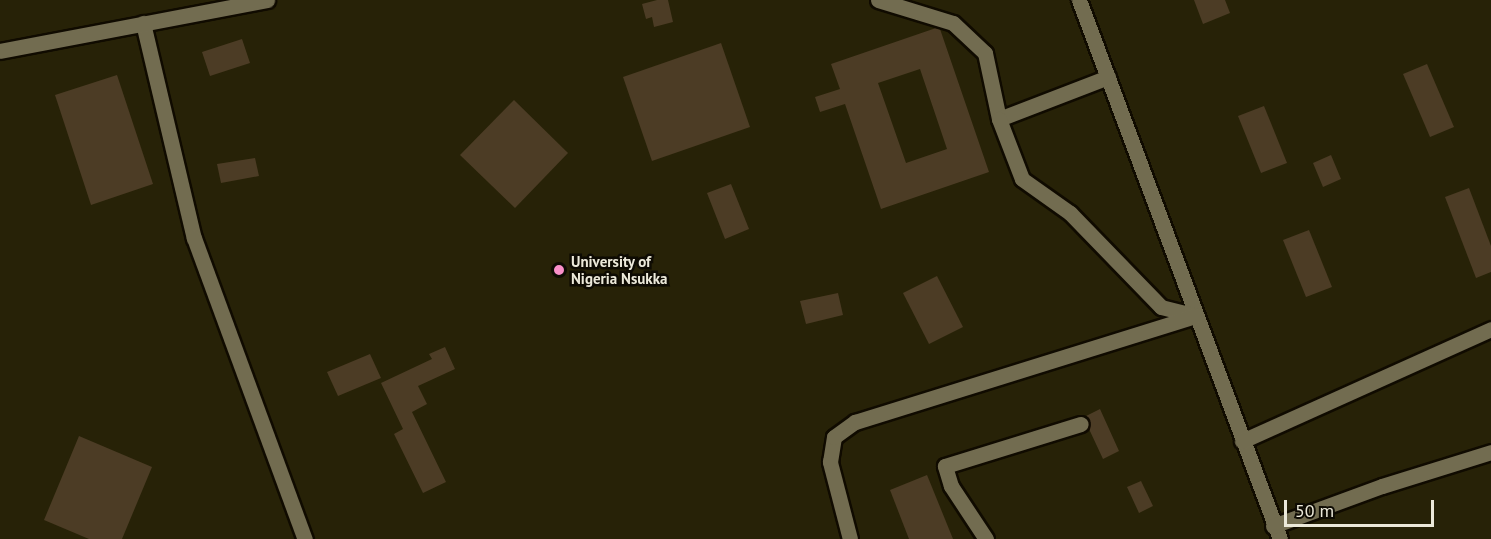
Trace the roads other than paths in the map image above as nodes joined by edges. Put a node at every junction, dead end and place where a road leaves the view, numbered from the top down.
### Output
1 (267, 0) edge
2 (878, 0) edge
3 (1079, 0) edge
4 (143, 22) junction
5 (0, 51) edge
6 (1108, 77) junction
7 (999, 119) junction
8 (1196, 316) junction
9 (1491, 328) edge
10 (1081, 424) dead end
11 (1242, 441) junction
12 (1491, 452) edge
13 (1276, 532) edge
14 (305, 539) edge
15 (850, 539) edge
16 (986, 539) edge

1 - 4 street
2 - 7 street
3 - 6 street
4 - 5 street
4 - 14 street
6 - 7 street
6 - 8 street
7 - 8 street
8 - 11 street
8 - 15 street
9 - 11 street
10 - 16 street
11 - 13 street
12 - 13 street

